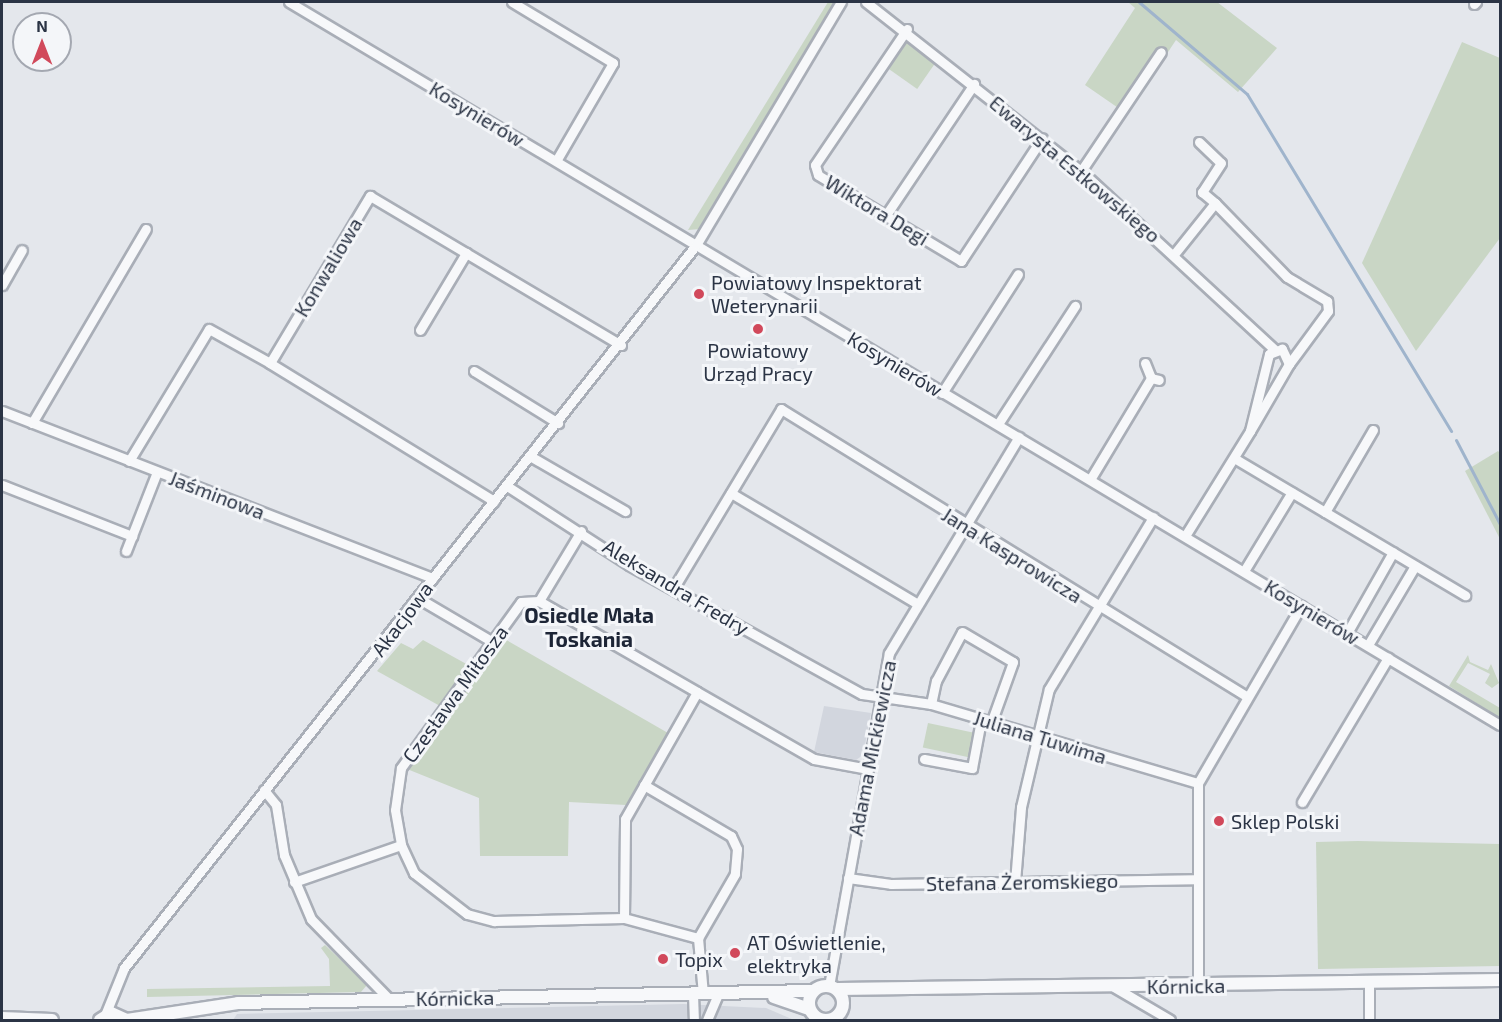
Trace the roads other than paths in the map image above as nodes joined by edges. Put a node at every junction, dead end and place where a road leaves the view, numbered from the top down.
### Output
1 (289, 2) edge
2 (512, 2) edge
3 (841, 2) edge
4 (866, 2) edge
5 (907, 29) junction
6 (1161, 52) dead end
7 (974, 84) junction
8 (1042, 138) junction
9 (1199, 142) dead end
10 (556, 161) junction
11 (1081, 171) junction
12 (1215, 203) junction
13 (886, 215) junction
14 (146, 229) dead end
15 (696, 245) junction
16 (22, 250) dead end
17 (466, 253) junction
18 (1175, 253) junction
19 (1018, 274) dead end
20 (2, 285) edge
21 (1075, 306) dead end
22 (420, 330) dead end
23 (621, 345) junction
24 (1274, 349) junction
25 (270, 363) junction
26 (1145, 363) dead end
27 (1289, 364) junction
28 (474, 371) dead end
29 (942, 393) junction
30 (2, 411) edge
31 (32, 423) junction
32 (558, 423) junction
33 (998, 424) junction
34 (1373, 430) dead end
35 (1250, 431) junction
36 (1019, 437) junction
37 (530, 456) junction
38 (1234, 458) junction
39 (129, 461) junction
40 (157, 472) junction
41 (1091, 478) junction
42 (2, 485) edge
43 (507, 486) junction
44 (1292, 492) junction
45 (730, 493) junction
46 (494, 501) junction
47 (625, 511) dead end
48 (1325, 512) junction
49 (1153, 517) junction
50 (965, 527) junction
51 (581, 531) junction
52 (132, 536) junction
53 (1185, 536) junction
54 (126, 551) dead end
55 (1392, 552) junction
56 (1415, 566) junction
57 (1244, 571) junction
58 (433, 578) junction
59 (673, 589) junction
60 (1464, 596) dead end
61 (418, 598) junction
62 (539, 601) junction
63 (918, 604) junction
64 (1301, 606) junction
65 (1098, 609) junction
66 (1347, 633) junction
67 (493, 642) junction
68 (1368, 645) junction
69 (1388, 658) junction
70 (697, 692) junction
71 (881, 696) junction
72 (1246, 696) junction
73 (931, 704) junction
74 (986, 721) junction
75 (1500, 725) edge
76 (1035, 737) junction
77 (924, 759) dead end
78 (868, 769) junction
79 (1198, 783) junction
80 (644, 785) junction
81 (264, 790) junction
82 (1302, 802) dead end
83 (401, 845) junction
84 (848, 878) junction
85 (1196, 879) junction
86 (294, 882) junction
87 (1015, 882) junction
88 (624, 918) junction
89 (698, 938) junction
90 (1500, 980) edge
91 (1369, 982) junction
92 (1198, 986) junction
93 (834, 987) junction
94 (1114, 987) junction
95 (1144, 987) junction
96 (872, 990) junction
97 (813, 991) junction
98 (698, 994) junction
99 (718, 994) junction
100 (765, 994) junction
101 (390, 1000) junction
102 (844, 1003) junction
103 (1145, 1005) junction
104 (809, 1009) junction
105 (2, 1018) edge
106 (115, 1018) edge
107 (833, 1019) edge
108 (52, 1020) edge
109 (148, 1020) edge
110 (694, 1020) edge
111 (707, 1020) edge
112 (1170, 1020) edge
113 (1369, 1020) edge

1 - 10 street, Kosynierów
2 - 10 street
3 - 15 street, Akacjowa
4 - 5 street, Ewarysta Estkowskiego
5 - 7 street, Ewarysta Estkowskiego
5 - 13 street, Wiktora Degi
6 - 11 street
7 - 8 street, Ewarysta Estkowskiego
7 - 13 street
8 - 11 street, Ewarysta Estkowskiego
8 - 13 street, Wiktora Degi
9 - 12 street
10 - 15 street, Kosynierów
11 - 18 street, Ewarysta Estkowskiego
12 - 18 street
12 - 27 street
14 - 31 street
15 - 23 street, Akacjowa
15 - 29 street, Kosynierów
16 - 20 street
17 - 22 street
17 - 23 street, Konwaliowa
17 - 25 street, Konwaliowa
18 - 24 street, Ewarysta Estkowskiego
19 - 29 street
21 - 33 street
23 - 32 street, Akacjowa
24 - 27 street, Ewarysta Estkowskiego
24 - 35 street
25 - 39 street
25 - 46 street
26 - 41 street
27 - 35 street
28 - 32 street
29 - 33 street, Kosynierów
30 - 31 street, Jaśminowa
31 - 39 street, Jaśminowa
32 - 37 street, Akacjowa
33 - 36 street, Kosynierów
34 - 48 street
35 - 38 street
36 - 41 street, Kosynierów
36 - 50 street, Adama Mickiewicza
37 - 43 street, Akacjowa
37 - 47 street
38 - 44 street
38 - 53 street
39 - 40 street, Jaśminowa
40 - 52 street
40 - 58 street, Jaśminowa
41 - 49 street, Kosynierów
42 - 52 street
43 - 46 street, Akacjowa
43 - 51 street, Aleksandra Fredry
44 - 48 street
44 - 57 street
45 - 50 street, Jana Kasprowicza
45 - 59 street
45 - 63 street
46 - 58 street, Akacjowa
48 - 55 street
49 - 53 street, Kosynierów
49 - 65 street
50 - 63 street, Adama Mickiewicza
50 - 65 street, Jana Kasprowicza
51 - 59 street, Aleksandra Fredry
51 - 62 street
52 - 54 street
53 - 57 street, Kosynierów
55 - 56 street
55 - 66 street
56 - 60 street
56 - 68 street
57 - 64 street, Kosynierów
58 - 61 street, Akacjowa
59 - 71 street, Aleksandra Fredry
61 - 67 street
61 - 81 street, Akacjowa
62 - 67 street, Czesława Miłosza
62 - 70 street
63 - 71 street, Adama Mickiewicza
64 - 66 street, Kosynierów
64 - 72 street
65 - 72 street, Jana Kasprowicza
65 - 76 street
66 - 68 street, Kosynierów
67 - 83 street, Czesława Miłosza
68 - 69 street, Kosynierów
69 - 75 street, Kosynierów
69 - 82 street
70 - 78 street
70 - 80 street
71 - 73 street, Juliana Tuwima
71 - 78 street, Adama Mickiewicza
72 - 79 street
73 - 74 street, Juliana Tuwima
73 - 74 street
74 - 76 street, Juliana Tuwima
74 - 77 street
76 - 79 street, Juliana Tuwima
76 - 87 street
78 - 84 street, Adama Mickiewicza
79 - 85 street
80 - 88 street
80 - 89 street
81 - 86 street
81 - 106 street, Akacjowa
83 - 86 street
83 - 88 street, Czesława Miłosza
84 - 87 street, Stefana Żeromskiego
84 - 93 street, Adama Mickiewicza
85 - 87 street, Stefana Żeromskiego
85 - 92 street
86 - 101 street
88 - 89 street, Czesława Miłosza
89 - 98 street
90 - 91 street, Kórnicka
91 - 92 street, Kórnicka
91 - 113 street
92 - 95 street, Kórnicka
93 - 96 street, Kórnicka
93 - 97 street, Kórnicka
93 - 102 street
94 - 95 street, Kórnicka
94 - 96 street, Kórnicka
94 - 103 street
95 - 103 street
96 - 102 street, Kórnicka
97 - 100 street, Kórnicka
97 - 104 street
98 - 99 street, Kórnicka
98 - 101 street, Kórnicka
98 - 110 street
99 - 100 street, Kórnicka
99 - 111 street
100 - 104 street, Kórnicka
101 - 109 street, Kórnicka
102 - 107 street
103 - 112 street
104 - 107 street, Kórnicka
105 - 108 street
106 - 109 street, Kórnicka

